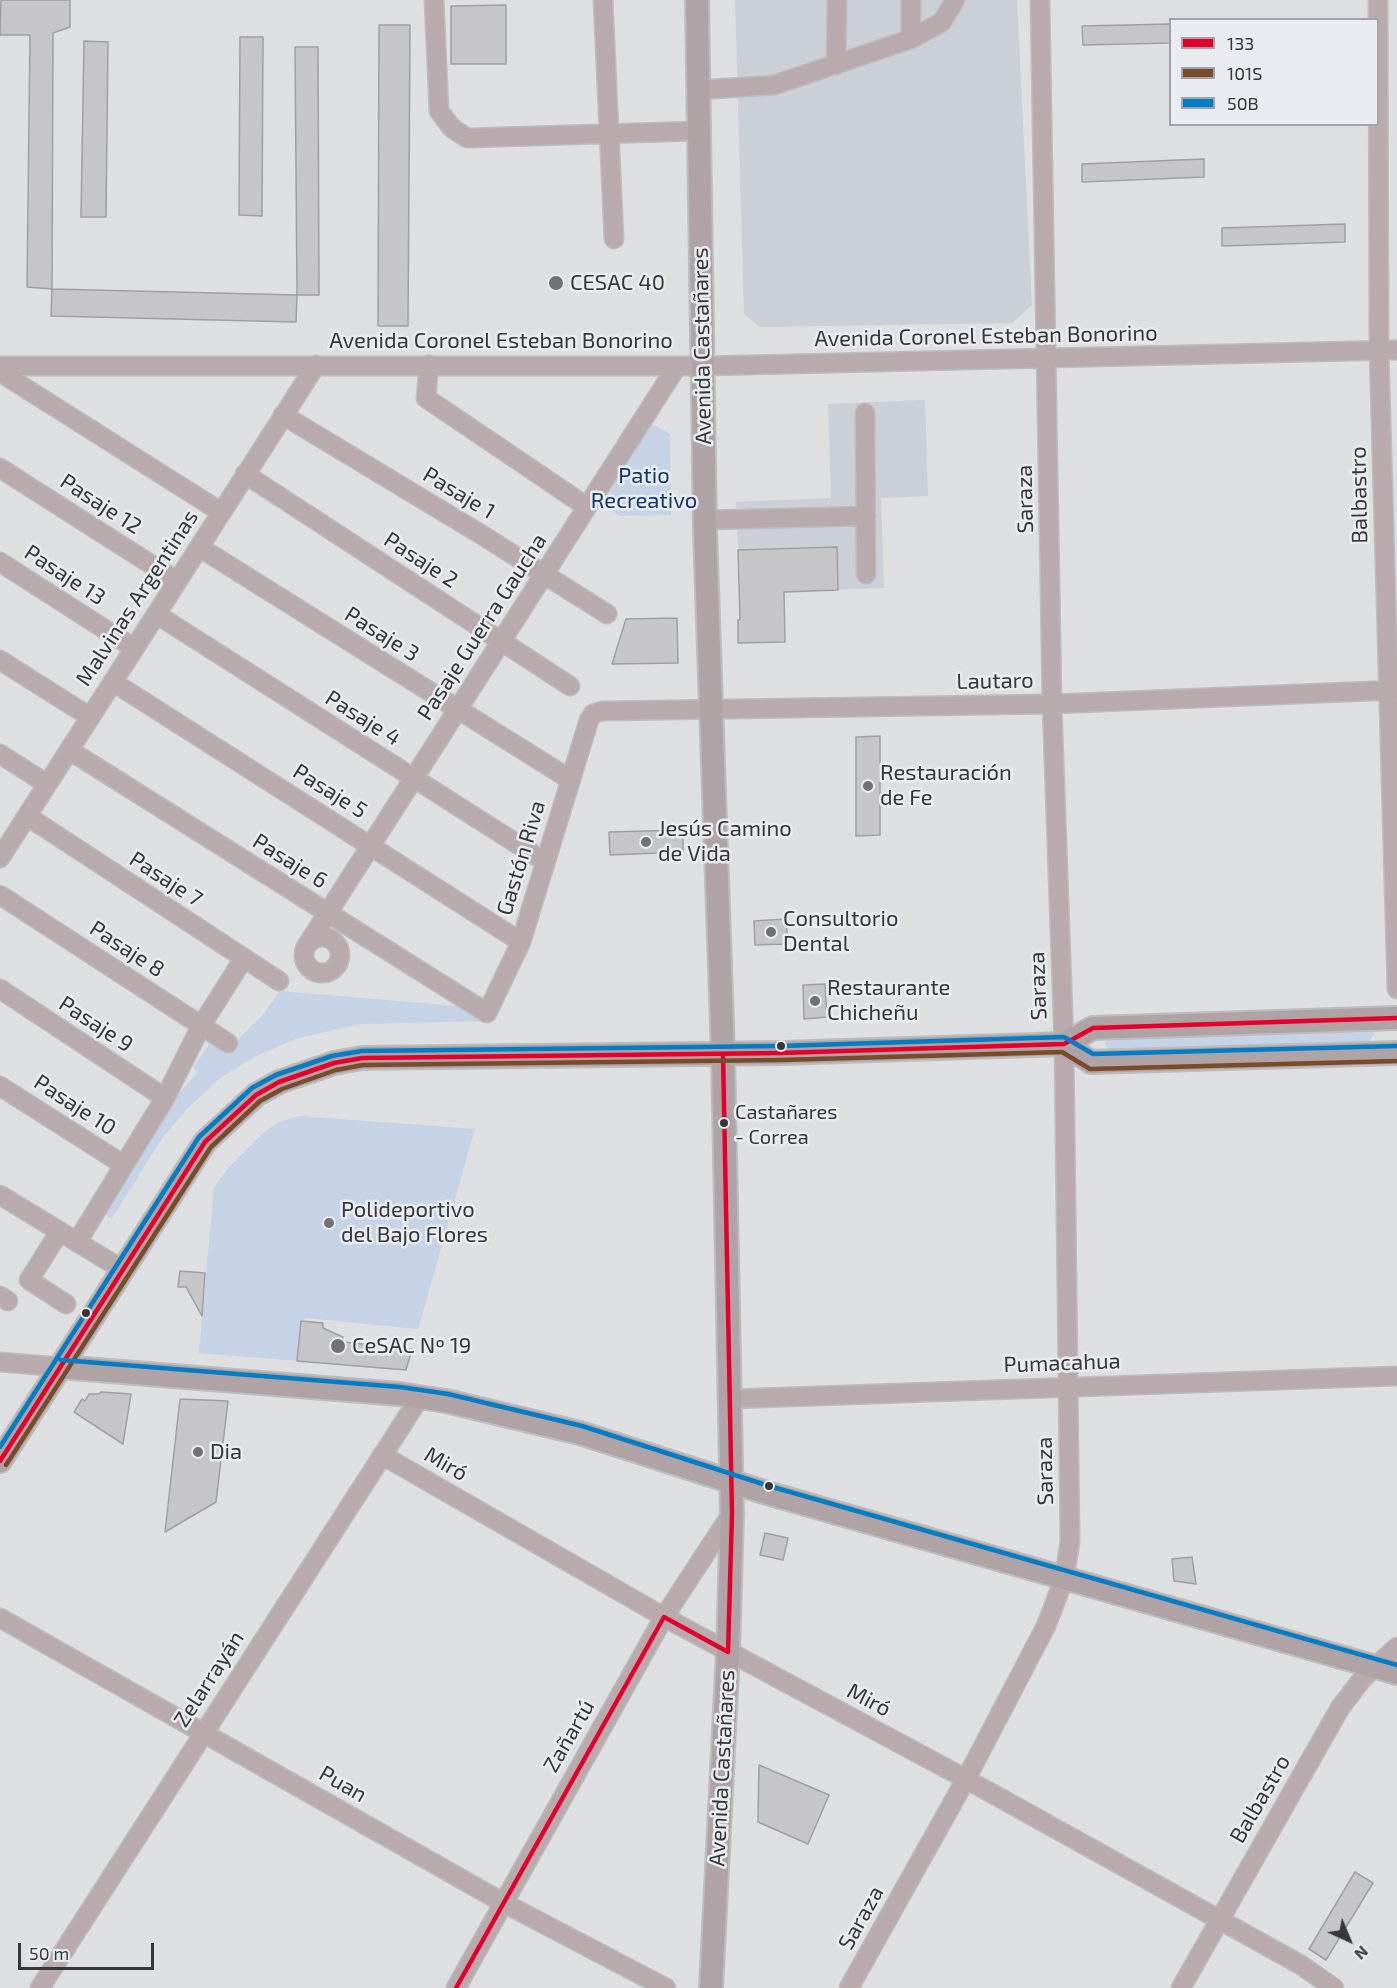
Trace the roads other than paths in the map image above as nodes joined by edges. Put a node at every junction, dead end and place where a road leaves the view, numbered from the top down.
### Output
1 (434, 0) edge
2 (603, 0) edge
3 (697, 0) edge
4 (837, 0) edge
5 (911, 0) edge
6 (955, 0) edge
7 (1040, 0) edge
8 (1378, 0) edge
9 (1379, 18) edge
10 (1379, 35) edge
11 (911, 39) junction
12 (836, 65) junction
13 (698, 90) junction
14 (698, 131) junction
15 (609, 134) junction
16 (614, 239) dead end
17 (1388, 350) edge
18 (1048, 360) junction
19 (316, 365) junction
20 (429, 365) junction
21 (0, 366) edge
22 (677, 366) junction
23 (703, 366) junction
24 (0, 372) edge
25 (865, 413) dead end
26 (283, 416) junction
27 (0, 468) edge
28 (245, 474) junction
29 (587, 507) junction
30 (221, 512) junction
31 (866, 516) junction
32 (705, 520) junction
33 (199, 547) junction
34 (0, 562) edge
35 (544, 574) junction
36 (866, 574) dead end
37 (177, 581) junction
38 (156, 614) junction
39 (607, 614) dead end
40 (501, 641) junction
41 (134, 648) junction
42 (0, 660) edge
43 (113, 682) junction
44 (570, 686) dead end
45 (1392, 690) edge
46 (1052, 704) junction
47 (458, 710) junction
48 (711, 710) junction
49 (593, 714) joint
50 (90, 717) junction
51 (69, 750) junction
52 (0, 754) edge
53 (414, 778) junction
54 (570, 780) junction
55 (47, 784) junction
56 (27, 816) junction
57 (371, 846) junction
58 (1, 855) edge
59 (544, 861) junction
60 (0, 895) edge
61 (328, 913) junction
62 (521, 942) junction
63 (306, 947) junction
64 (338, 948) junction
65 (244, 958) junction
66 (279, 981) dead end
67 (0, 989) edge
68 (1397, 989) edge
69 (487, 1013) joint
70 (1397, 1018) edge
71 (201, 1026) junction
72 (228, 1043) dead end
73 (1064, 1044) junction
74 (1397, 1053) edge
75 (723, 1054) junction
76 (0, 1086) edge
77 (165, 1098) junction
78 (124, 1164) junction
79 (0, 1195) edge
80 (60, 1232) junction
81 (77, 1242) junction
82 (123, 1270) junction
83 (66, 1304) dead end
84 (0, 1362) edge
85 (60, 1367) junction
86 (1397, 1376) edge
87 (1067, 1387) junction
88 (420, 1397) junction
89 (729, 1399) junction
90 (382, 1455) junction
91 (0, 1461) edge
92 (732, 1480) junction
93 (732, 1513) junction
94 (1064, 1579) junction
95 (664, 1617) junction
96 (0, 1618) edge
97 (1397, 1647) edge
98 (728, 1652) junction
99 (1387, 1670) edge
100 (203, 1732) junction
101 (966, 1779) junction
102 (502, 1902) junction
103 (1220, 1919) junction
104 (40, 1988) edge
105 (456, 1988) edge
106 (666, 1988) edge
107 (711, 1988) edge
108 (849, 1988) edge
109 (1181, 1988) edge
110 (1334, 1988) edge

1 - 15 street
2 - 15 street
3 - 13 main road, Avenida Castañares
4 - 12 street
5 - 11 street
6 - 11 street
7 - 18 street, Saraza
8 - 9 street, Balbastro
10 - 17 street, Balbastro
11 - 12 street
12 - 13 street
13 - 14 main road, Avenida Castañares
14 - 15 street
14 - 23 main road, Avenida Castañares
15 - 16 street
17 - 18 street, Avenida Coronel Esteban Bonorino
17 - 45 street, Balbastro
18 - 23 street, Avenida Coronel Esteban Bonorino
18 - 46 street, Saraza
19 - 20 street, Avenida Coronel Esteban Bonorino
19 - 21 street, Avenida Coronel Esteban Bonorino
19 - 26 street, Malvinas Argentinas
20 - 22 street, Avenida Coronel Esteban Bonorino
20 - 29 street
22 - 23 street, Avenida Coronel Esteban Bonorino
22 - 29 street, Pasaje Guerra Gaucha
23 - 32 main road, Avenida Castañares
24 - 30 street
25 - 31 street
26 - 28 street, Malvinas Argentinas
26 - 35 street, Pasaje 1
27 - 37 street, Pasaje 12
28 - 30 street, Malvinas Argentinas
28 - 40 street, Pasaje 2
29 - 35 street, Pasaje Guerra Gaucha
30 - 33 street, Malvinas Argentinas
31 - 32 street
31 - 36 street
32 - 48 main road, Avenida Castañares
33 - 37 street, Malvinas Argentinas
33 - 47 street, Pasaje 3
34 - 41 street, Pasaje 13
35 - 39 street, Pasaje 1
35 - 40 street, Pasaje Guerra Gaucha
37 - 38 street, Malvinas Argentinas
38 - 41 street, Malvinas Argentinas
38 - 53 street, Pasaje 4
40 - 44 street, Pasaje 2
40 - 47 street, Pasaje Guerra Gaucha
41 - 43 street, Malvinas Argentinas
42 - 50 street
43 - 50 street, Malvinas Argentinas
43 - 57 street, Pasaje 5
45 - 46 street, Lautaro
45 - 68 street, Balbastro
46 - 48 street, Lautaro
46 - 73 street, Saraza
47 - 53 street, Pasaje Guerra Gaucha
47 - 54 street, Pasaje 3
48 - 49 street, Lautaro
48 - 75 main road, Avenida Castañares
49 - 54 street, Gastón Riva
50 - 51 street, Malvinas Argentinas
51 - 55 street, Malvinas Argentinas
51 - 61 street, Pasaje 6
52 - 55 street
53 - 57 street, Pasaje Guerra Gaucha
53 - 59 street, Pasaje 4
54 - 59 street, Gastón Riva
55 - 56 street, Malvinas Argentinas
56 - 58 street, Malvinas Argentinas
56 - 65 street, Pasaje 7
57 - 61 street, Pasaje Guerra Gaucha
57 - 62 street, Pasaje 5
59 - 62 street, Gastón Riva
60 - 71 street, Pasaje 8
61 - 63 street, Pasaje Guerra Gaucha
61 - 64 street
61 - 69 street, Pasaje 6
62 - 69 street, Gastón Riva
63 - 64 street
63 - 64 street
65 - 66 street, Pasaje 7
65 - 71 street
67 - 77 street, Pasaje 9
70 - 73 main road
71 - 72 street, Pasaje 8
71 - 77 street
73 - 74 main road
73 - 75 main road
73 - 87 street, Saraza
75 - 82 main road
75 - 89 main road, Avenida Castañares
76 - 78 street, Pasaje 10
77 - 78 street
78 - 81 street
79 - 80 street
80 - 81 street
80 - 83 street
81 - 82 street
82 - 85 main road
84 - 85 street
85 - 88 main road
85 - 91 main road
86 - 87 street, Pumacahua
87 - 89 street, Pumacahua
87 - 94 street, Saraza
88 - 90 street, Zelarrayán
88 - 92 main road
89 - 92 main road, Avenida Castañares
90 - 95 street, Miró
90 - 100 street, Zelarrayán
92 - 93 main road, Avenida Castañares
92 - 94 main road
93 - 95 street, Zañartú
93 - 98 main road, Avenida Castañares
94 - 99 main road
94 - 101 street, Saraza
95 - 98 street, Miró
95 - 102 street, Zañartú
96 - 100 street, Puan
97 - 99 street, Balbastro
98 - 101 street, Miró
98 - 107 main road, Avenida Castañares
99 - 103 street, Balbastro
100 - 102 street, Puan
100 - 104 street, Zelarrayán
101 - 103 street, Miró
101 - 108 street, Saraza
102 - 105 street, Zañartú
102 - 106 street, Puan
103 - 109 street, Balbastro
103 - 110 street, Miró

